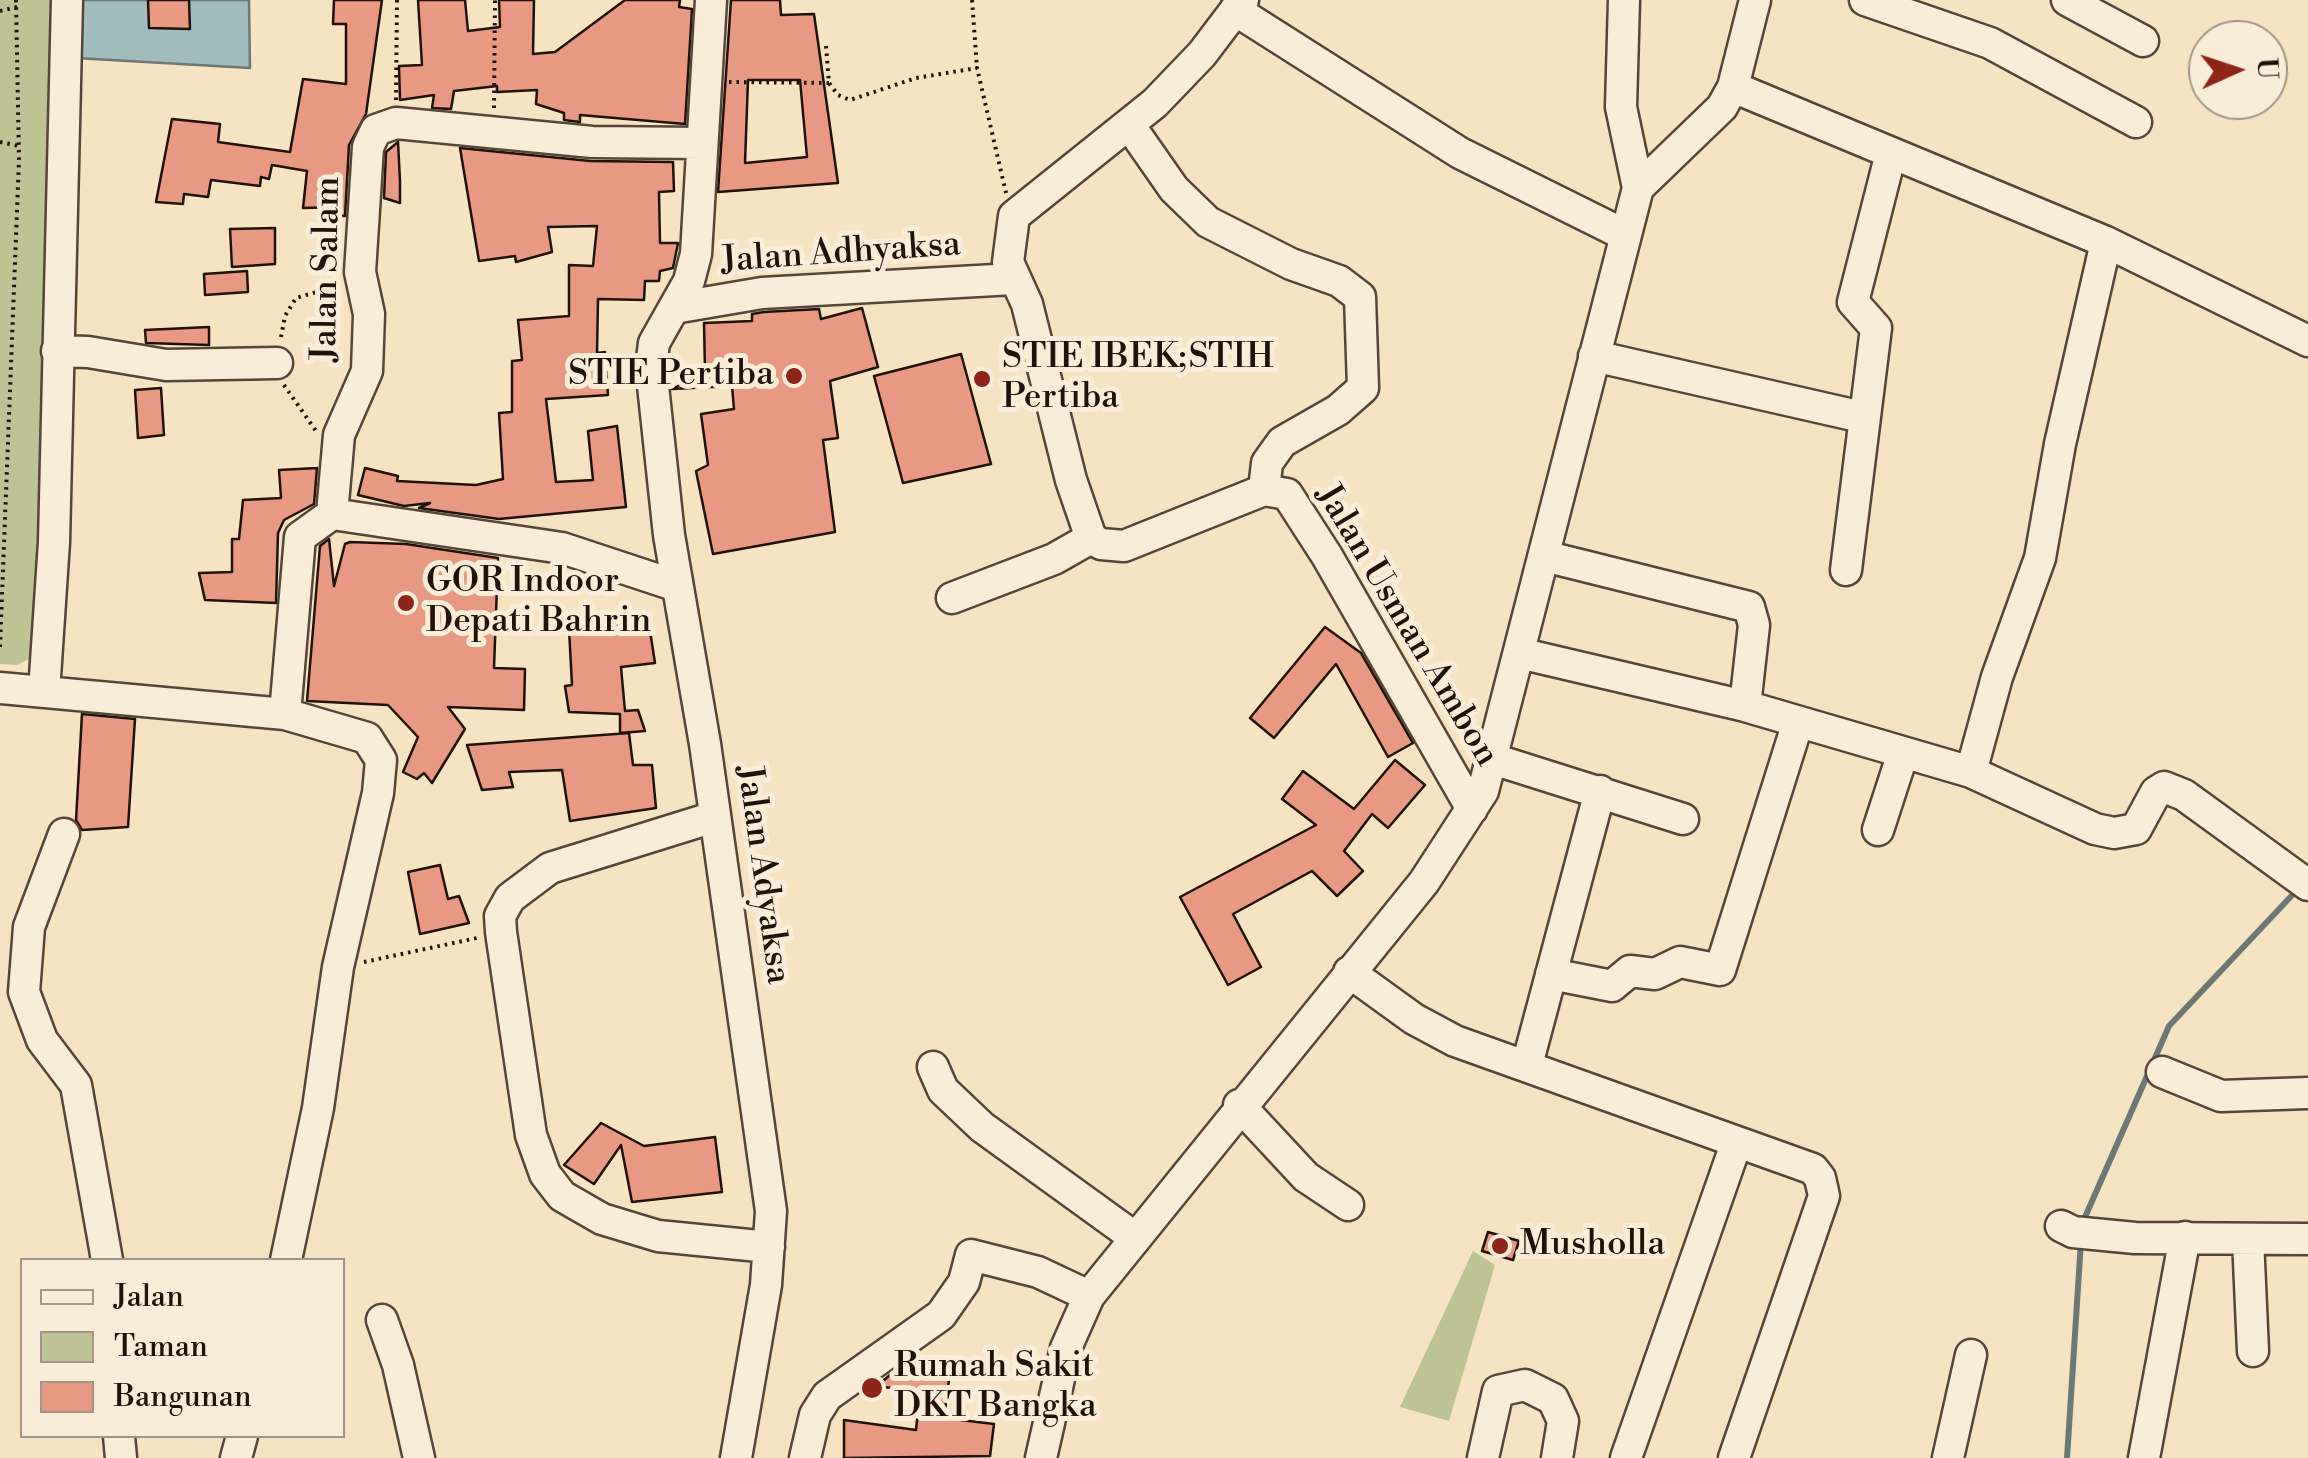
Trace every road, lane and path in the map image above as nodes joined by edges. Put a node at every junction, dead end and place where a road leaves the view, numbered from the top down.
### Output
1 (67, 0) edge
2 (397, 0) edge
3 (495, 0) edge
4 (711, 0) edge
5 (972, 0) edge
6 (1624, 0) edge
7 (1754, 0) edge
8 (1865, 0) edge
9 (2066, 0) edge
10 (16, 4) edge
11 (1239, 5) edge
12 (0, 11) edge
13 (2143, 40) dead end
14 (826, 46) dead end
15 (977, 68) junction
16 (707, 82) junction
17 (829, 83) junction
18 (1733, 87) junction
19 (2136, 122) dead end
20 (396, 123) junction
21 (1130, 126) junction
22 (493, 133) junction
23 (0, 142) edge
24 (702, 144) junction
25 (19, 146) junction
26 (1891, 152) junction
27 (1638, 188) junction
28 (1014, 216) junction
29 (1624, 234) junction
30 (2106, 242) junction
31 (1011, 271) junction
32 (361, 280) junction
33 (674, 308) junction
34 (2308, 340) edge
35 (56, 352) junction
36 (1594, 356) junction
37 (277, 363) junction
38 (1862, 417) junction
39 (336, 451) junction
40 (1264, 490) junction
41 (332, 514) junction
42 (1091, 538) junction
43 (1544, 556) junction
44 (1846, 570) dead end
45 (677, 586) junction
46 (952, 598) dead end
47 (0, 647) edge
48 (1519, 653) junction
49 (0, 688) edge
50 (44, 692) junction
51 (1745, 706) junction
52 (284, 714) junction
53 (1798, 722) junction
54 (1903, 753) junction
55 (1494, 759) junction
56 (1970, 772) junction
57 (1600, 791) junction
58 (1472, 809) junction
59 (714, 817) junction
60 (1683, 819) dead end
61 (1878, 830) dead end
62 (64, 834) dead end
63 (2296, 877) edge
64 (501, 932) junction
65 (338, 967) junction
66 (1349, 972) junction
67 (1551, 974) junction
68 (1527, 1064) junction
69 (933, 1067) dead end
70 (2162, 1072) dead end
71 (2308, 1093) edge
72 (1239, 1105) junction
73 (1736, 1144) junction
74 (1348, 1205) dead end
75 (2076, 1231) dead end
76 (2185, 1236) junction
77 (1134, 1237) junction
78 (2248, 1238) junction
79 (2308, 1239) edge
80 (769, 1247) junction
81 (107, 1258) edge
82 (286, 1258) edge
83 (1088, 1296) junction
84 (382, 1320) dead end
85 (2253, 1351) dead end
86 (1971, 1355) dead end
87 (419, 1458) edge
88 (736, 1458) edge
89 (805, 1458) edge
90 (1041, 1458) edge
91 (1483, 1458) edge
92 (1557, 1458) edge
93 (1626, 1458) edge
94 (1734, 1458) edge
95 (1948, 1458) edge
96 (2144, 1458) edge

1 - 35 street
2 - 20 path
3 - 22 path
4 - 16 street, Jalan Adyaksa
5 - 15 path
6 - 27 street
7 - 18 street
8 - 19 street
9 - 13 street
10 - 12 path
10 - 25 path
11 - 21 street
11 - 29 street
14 - 17 path
15 - 17 path
15 - 28 path
16 - 17 path
16 - 24 street, Jalan Adyaksa
18 - 26 street
18 - 27 street
20 - 22 street
20 - 32 street, Jalan Salam
21 - 28 street
21 - 40 street
22 - 24 street
23 - 25 path
24 - 33 street, Jalan Adyaksa
25 - 47 path
26 - 30 street
26 - 38 street
27 - 29 street, Jalan Usman Ambon
28 - 31 street, Jalan Adhyaksa
29 - 36 street, Jalan Usman Ambon
30 - 34 street
30 - 56 street
31 - 33 street, Jalan Adhyaksa
31 - 42 street
32 - 37 path
32 - 39 street, Jalan Salam
33 - 45 street, Jalan Adyaksa
35 - 37 street
35 - 50 street
36 - 38 street
36 - 43 street, Jalan Usman Ambon
37 - 39 path
38 - 44 street
39 - 41 street, Jalan Salam
40 - 42 street, Jalan Usman Ambon
40 - 58 street, Jalan Usman Ambon
41 - 45 street
41 - 52 street
42 - 46 street
43 - 48 street, Jalan Usman Ambon
43 - 51 street
45 - 59 street, Jalan Adyaksa
48 - 51 street
48 - 55 street, Jalan Usman Ambon
49 - 50 street
50 - 52 street
51 - 53 street
52 - 65 street
53 - 54 street
53 - 67 street
54 - 56 street
54 - 61 street
55 - 57 street
55 - 58 street, Jalan Usman Ambon
56 - 63 street
57 - 60 street
57 - 67 street
58 - 66 street, Jalan Usman Ambon
59 - 64 street
59 - 80 street, Jalan Adyaksa
62 - 81 street
64 - 65 path
64 - 80 street
65 - 82 street
66 - 68 street
66 - 72 street, Jalan Usman Ambon
67 - 68 street
68 - 73 street
69 - 77 street
70 - 71 street
72 - 74 street
72 - 77 street, Jalan Usman Ambon
73 - 93 street
73 - 94 street
75 - 76 street
76 - 78 street
76 - 96 street
77 - 83 street, Jalan Usman Ambon
78 - 79 street
78 - 85 street
80 - 88 street, Jalan Adyaksa
83 - 89 street
83 - 90 street, Jalan Usman Ambon
84 - 87 street
86 - 95 street
91 - 92 street

